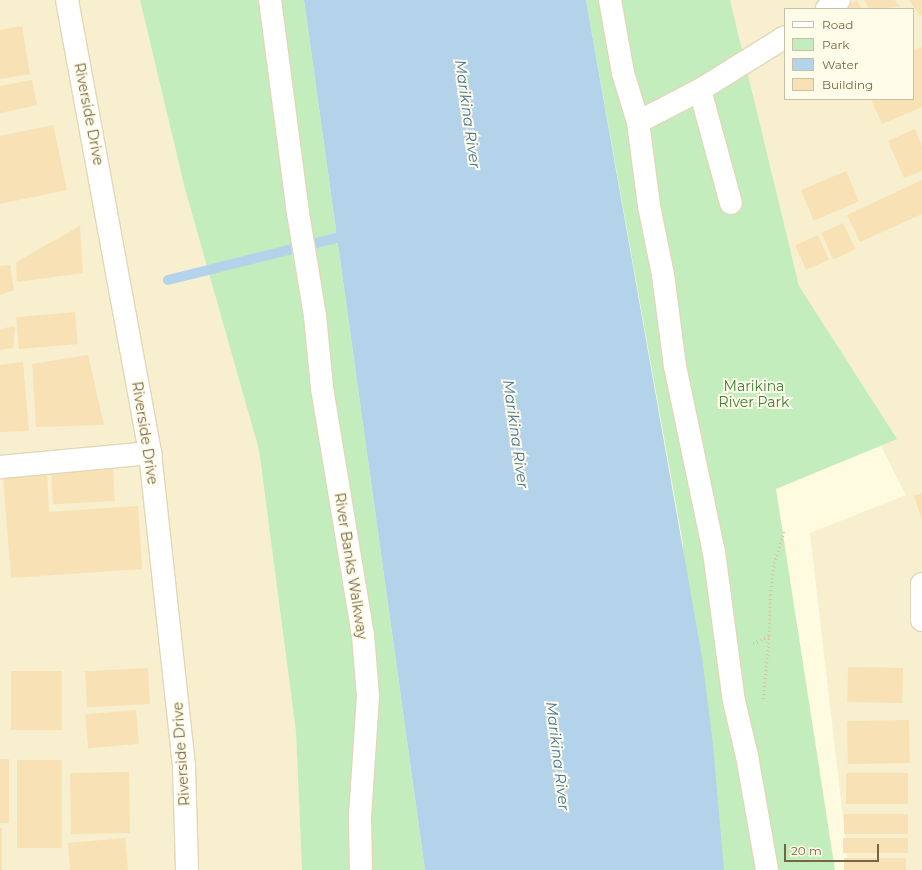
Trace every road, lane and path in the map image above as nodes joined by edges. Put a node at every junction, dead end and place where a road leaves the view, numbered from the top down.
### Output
1 (67, 0) edge
2 (270, 0) edge
3 (610, 0) edge
4 (839, 0) edge
5 (828, 8) edge
6 (784, 38) edge
7 (700, 90) junction
8 (638, 122) junction
9 (731, 203) dead end
10 (150, 453) junction
11 (0, 467) edge
12 (784, 531) dead end
13 (922, 584) edge
14 (922, 620) edge
15 (769, 636) dead end
16 (188, 870) edge
17 (361, 870) edge
18 (767, 870) edge

1 - 10 street, Riverside Drive
2 - 17 street, River Banks Walkway
3 - 8 street
4 - 5 street
6 - 7 street
7 - 8 street
7 - 9 street
8 - 18 street
10 - 11 street
10 - 16 street, Riverside Drive
12 - 15 path
13 - 14 street

